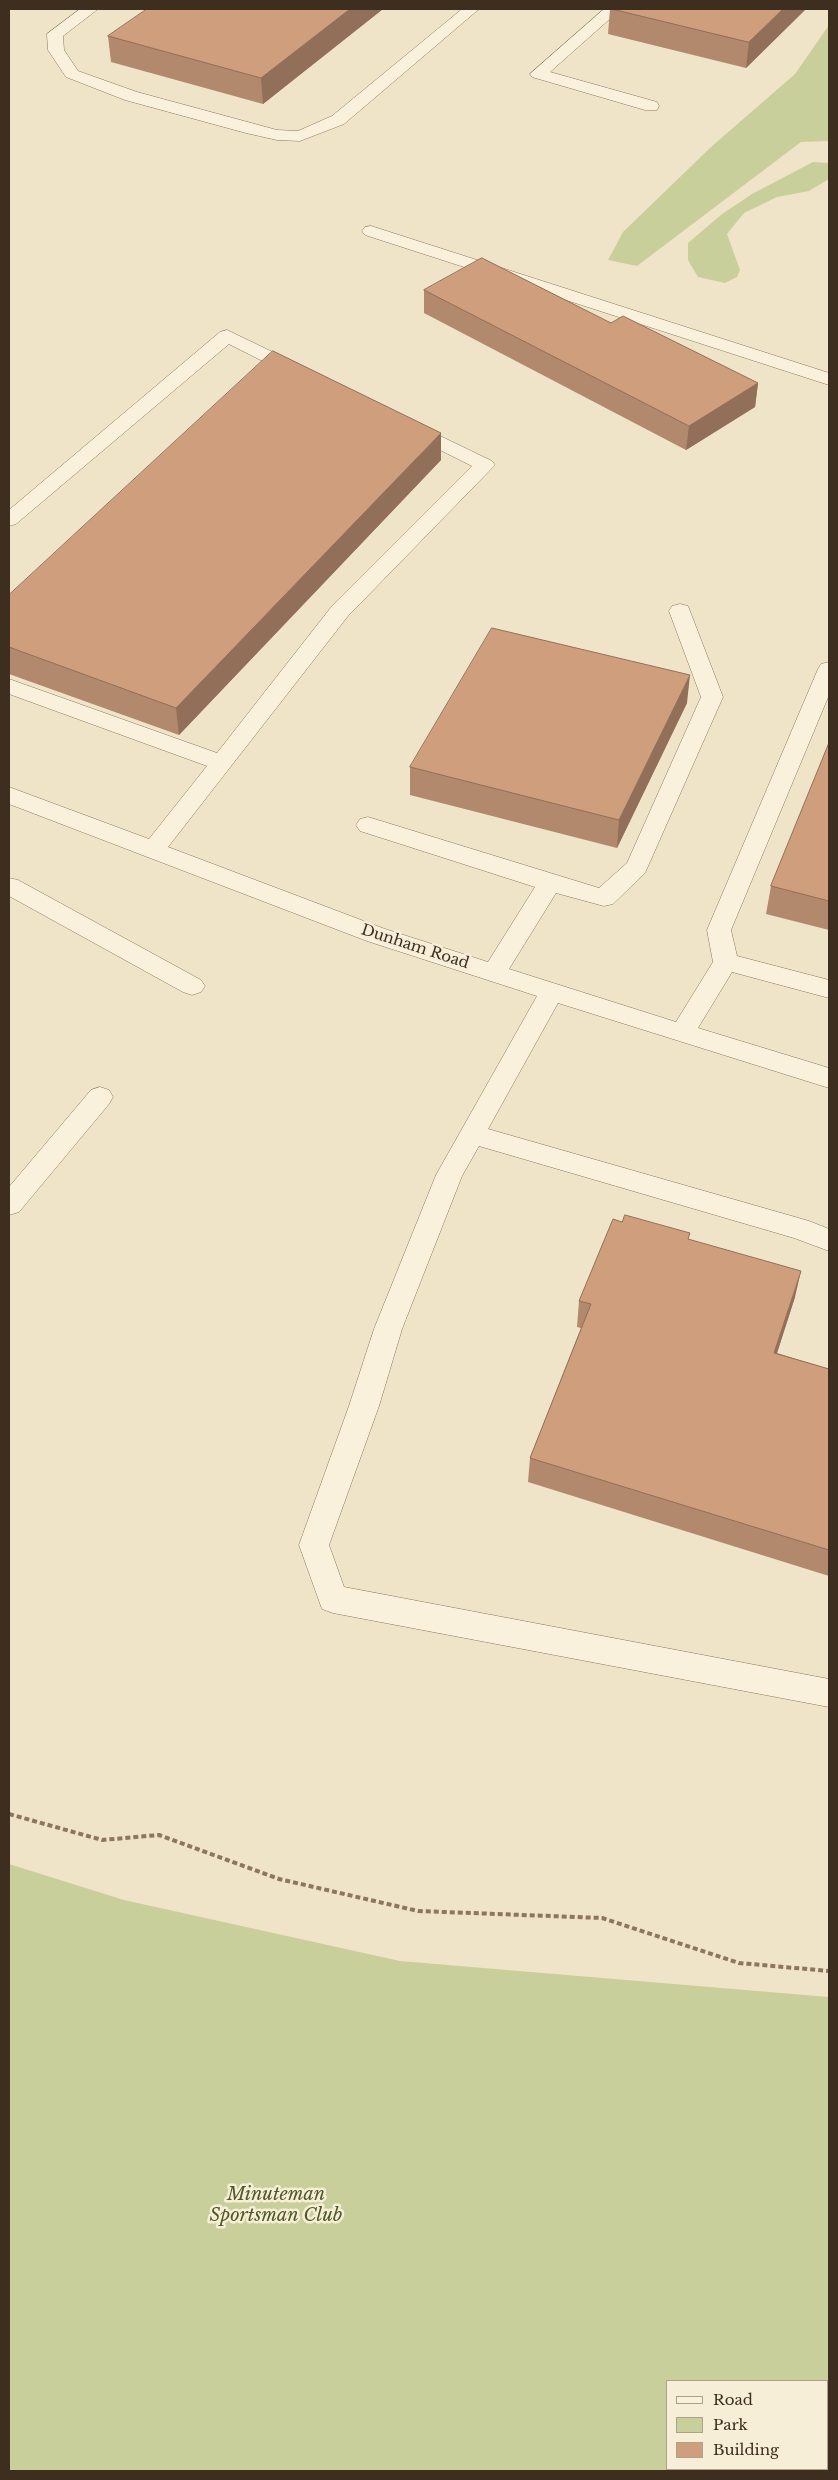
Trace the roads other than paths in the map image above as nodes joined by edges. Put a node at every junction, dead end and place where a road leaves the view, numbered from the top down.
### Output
1 (90, 9) edge
2 (470, 9) edge
3 (613, 9) edge
4 (651, 106) dead end
5 (371, 231) dead end
6 (829, 379) edge
7 (316, 380) edge
8 (387, 416) edge
9 (9, 520) edge
10 (680, 611) dead end
11 (829, 670) edge
12 (9, 686) edge
13 (222, 763) junction
14 (9, 795) edge
15 (368, 825) dead end
16 (153, 850) junction
17 (550, 884) junction
18 (9, 886) edge
19 (726, 962) junction
20 (494, 973) junction
21 (192, 986) dead end
22 (829, 989) edge
23 (552, 992) junction
24 (682, 1033) junction
25 (829, 1078) edge
26 (100, 1097) dead end
27 (472, 1134) junction
28 (9, 1206) edge
29 (829, 1240) edge
30 (829, 1693) edge

1 - 2 street
3 - 4 street
5 - 6 street
7 - 9 street
8 - 13 street
10 - 17 street
11 - 19 street
12 - 13 street
13 - 16 street
14 - 16 street, Dunham Road
15 - 17 street
16 - 20 street, Dunham Road
17 - 20 street
18 - 21 street
19 - 22 street
19 - 24 street
20 - 23 street, Dunham Road
23 - 24 street, Dunham Road
23 - 27 street
24 - 25 street, Dunham Road
26 - 28 street
27 - 29 street
27 - 30 street

